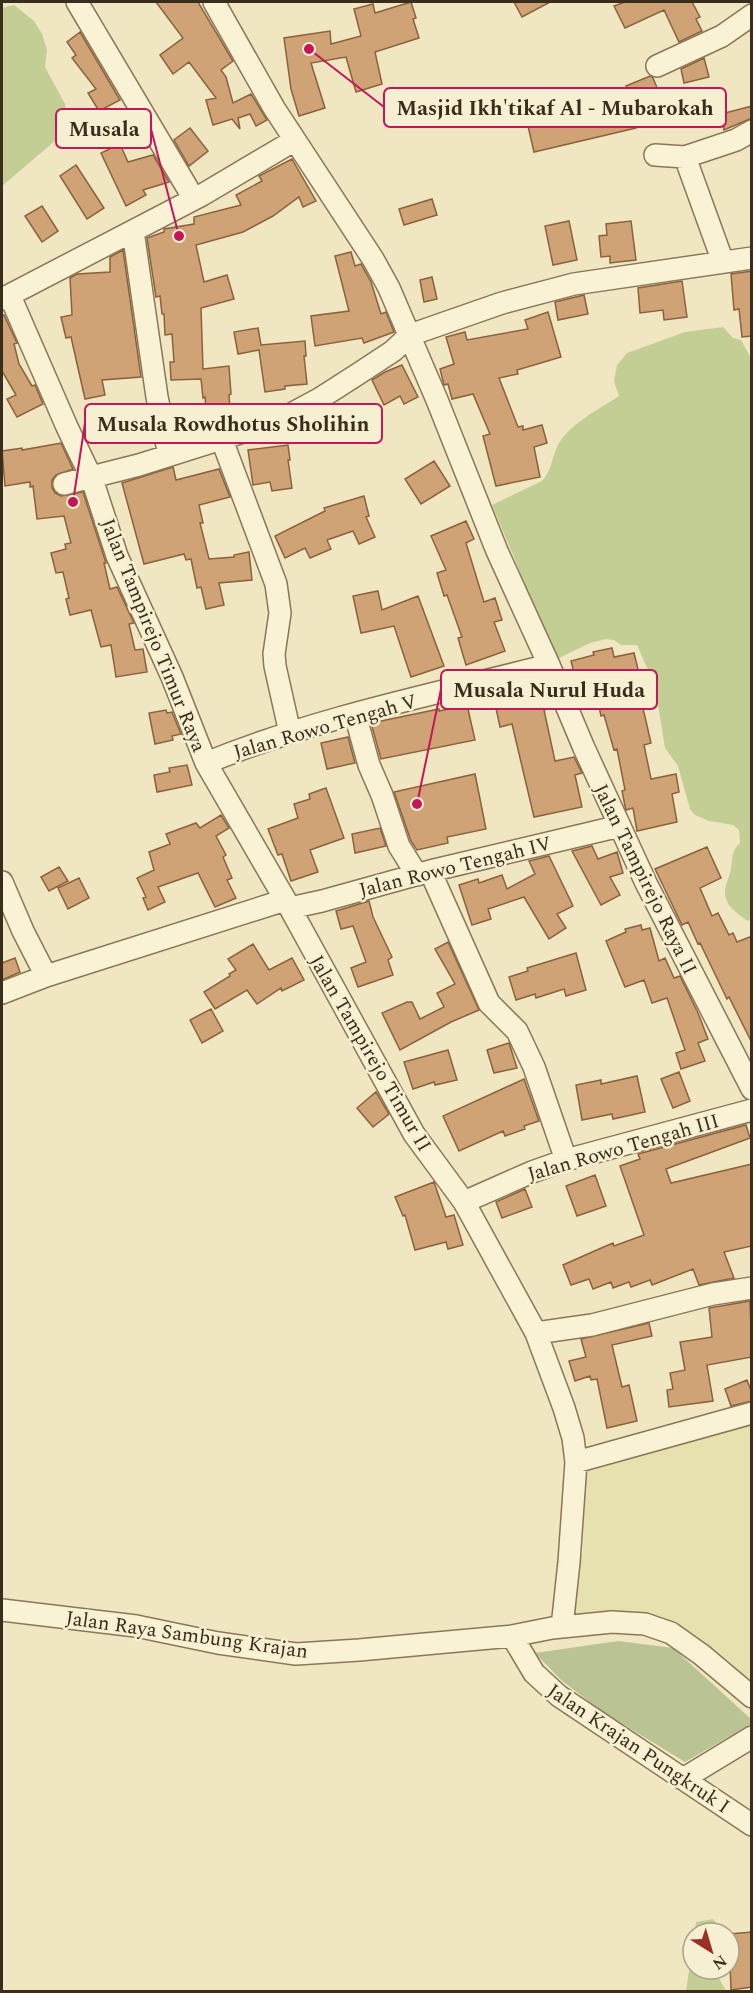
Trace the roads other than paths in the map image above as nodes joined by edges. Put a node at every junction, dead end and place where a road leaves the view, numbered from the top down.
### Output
1 (76, 2) edge
2 (214, 2) edge
3 (752, 15) edge
4 (657, 66) dead end
5 (752, 131) edge
6 (296, 140) junction
7 (655, 155) dead end
8 (686, 156) junction
9 (194, 199) junction
10 (133, 231) junction
11 (752, 258) edge
12 (723, 262) junction
13 (6, 297) edge
14 (410, 335) junction
15 (222, 440) junction
16 (169, 455) junction
17 (92, 478) junction
18 (64, 484) dead end
19 (549, 665) junction
20 (355, 714) junction
21 (290, 734) junction
22 (206, 763) junction
23 (620, 826) junction
24 (423, 873) junction
25 (2, 882) edge
26 (287, 904) junction
27 (46, 976) junction
28 (2, 993) edge
29 (752, 1089) edge
30 (752, 1110) edge
31 (566, 1160) junction
32 (464, 1202) junction
33 (752, 1288) edge
34 (536, 1333) junction
35 (752, 1413) edge
36 (576, 1462) junction
37 (2, 1610) edge
38 (557, 1627) junction
39 (513, 1636) junction
40 (752, 1697) edge
41 (752, 1737) edge
42 (683, 1779) junction
43 (752, 1825) edge

1 - 9 street
2 - 6 street, Jalan Tampirejo Raya II
3 - 4 street
5 - 8 street
6 - 9 street
6 - 14 street, Jalan Tampirejo Raya II
7 - 8 street
8 - 12 street
9 - 10 street
10 - 13 street
10 - 16 street
11 - 12 street
12 - 14 street
13 - 17 street, Jalan Tampirejo Timur Raya
14 - 15 street
14 - 19 street, Jalan Tampirejo Raya II
15 - 16 street
15 - 21 street
16 - 17 street
17 - 18 street
17 - 22 street, Jalan Tampirejo Timur Raya
19 - 20 street, Jalan Rowo Tengah V
19 - 23 street, Jalan Tampirejo Raya II
20 - 21 street, Jalan Rowo Tengah V
20 - 24 street
21 - 22 street, Jalan Rowo Tengah V
22 - 26 street, Jalan Tampirejo Timur Raya
23 - 24 street, Jalan Rowo Tengah IV
23 - 29 street, Jalan Tampirejo Raya II
24 - 26 street, Jalan Rowo Tengah IV
24 - 31 street
25 - 27 street
26 - 27 street, Jalan Rowo Tengah IV
26 - 32 street, Jalan Tampirejo Timur II
27 - 28 street, Jalan Rowo Tengah IV
30 - 31 street, Jalan Rowo Tengah III
31 - 32 street, Jalan Rowo Tengah III
32 - 34 street, Jalan Tampirejo Timur II
33 - 34 street
34 - 36 street, Jalan Tampirejo Timur II
35 - 36 street
36 - 38 street, Jalan Tampirejo Timur II
37 - 39 street, Jalan Raya Sambung Krajan
38 - 39 street, Jalan Raya Sambung Krajan
38 - 40 street, Jalan Raya Sambung Krajan
39 - 42 street, Jalan Krajan Pungkruk I
41 - 42 street
42 - 43 street, Jalan Krajan Pungkruk I

